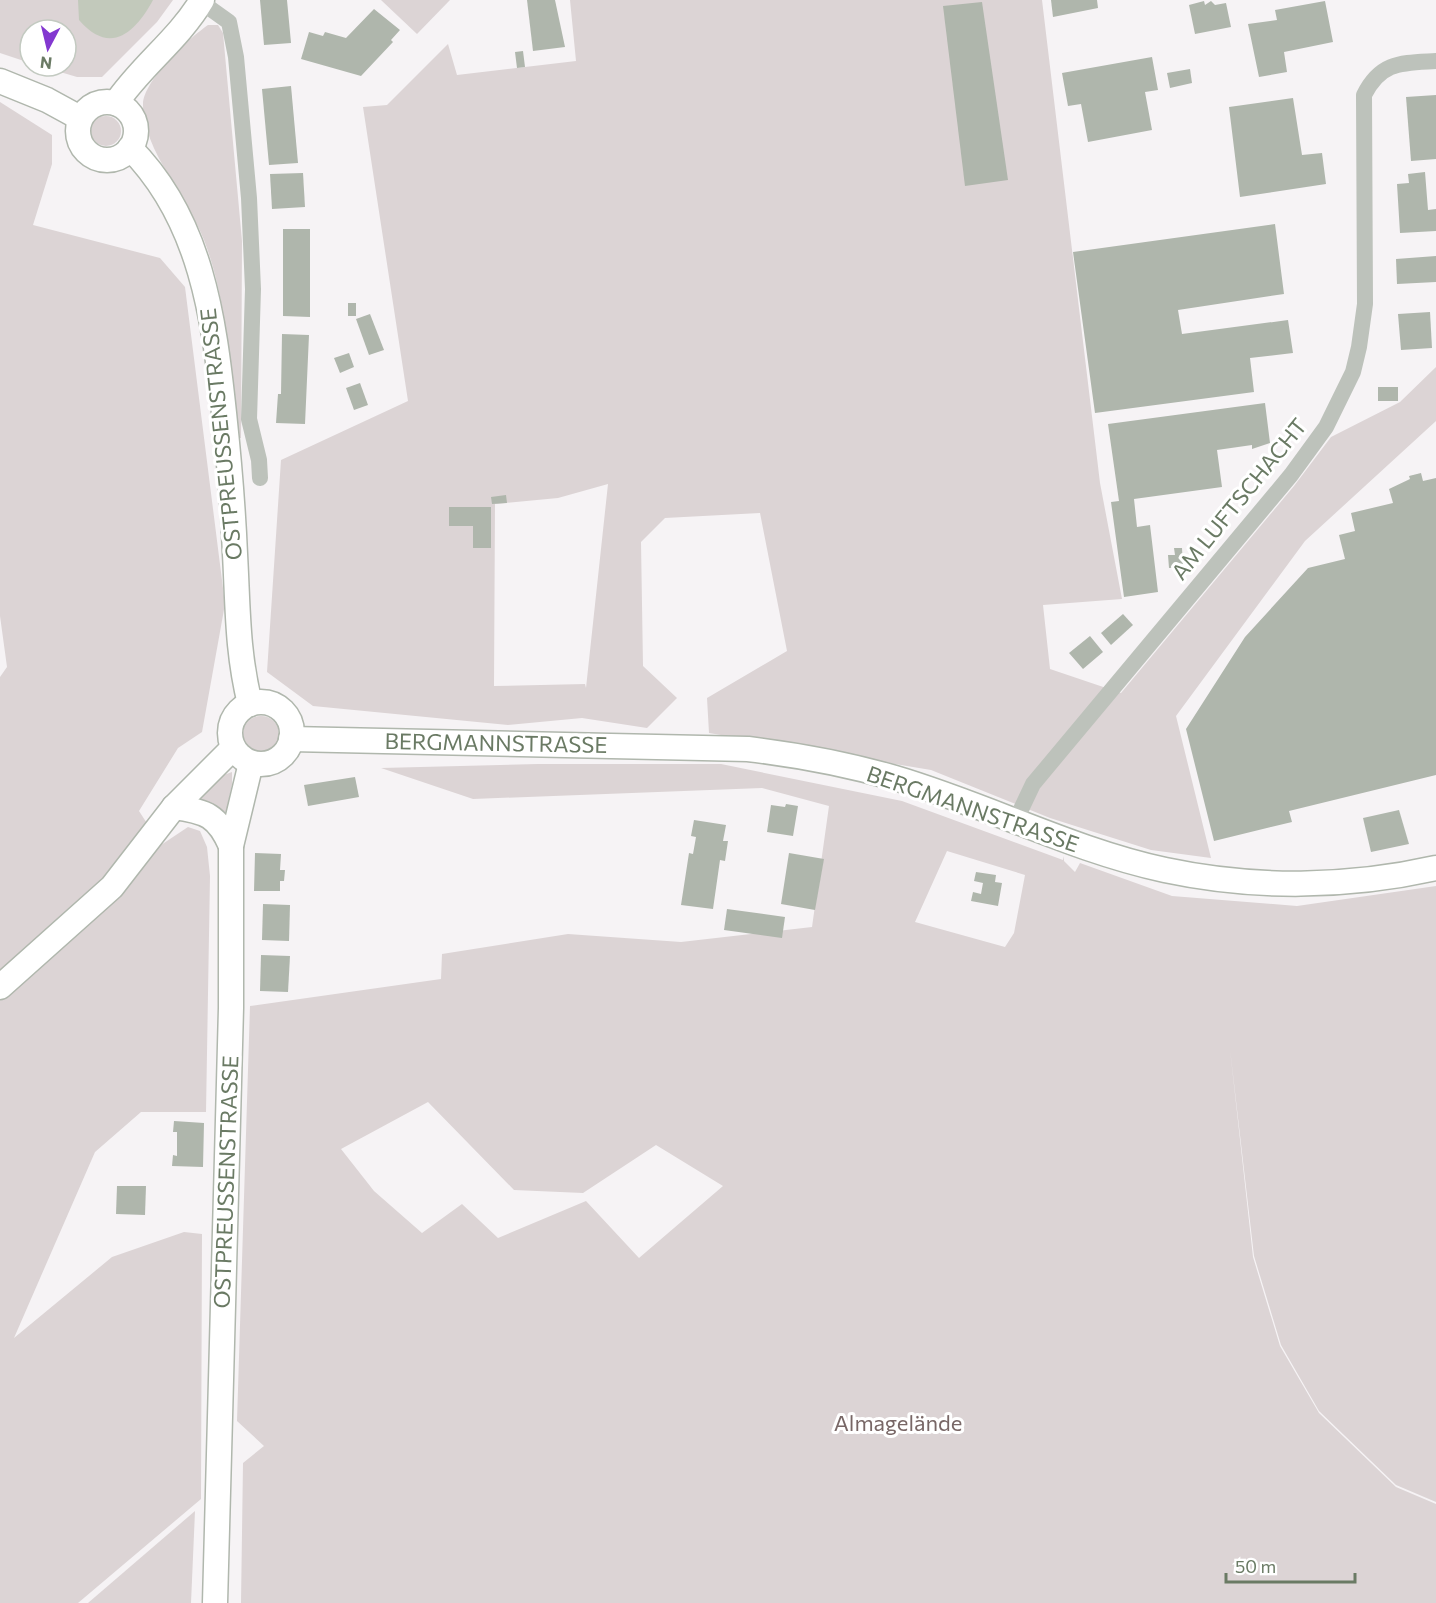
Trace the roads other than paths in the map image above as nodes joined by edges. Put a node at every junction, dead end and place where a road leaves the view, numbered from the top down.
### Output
1 (201, 1) edge
2 (1436, 61) edge
3 (0, 81) edge
4 (116, 103) junction
5 (80, 118) junction
6 (130, 148) junction
7 (260, 478) dead end
8 (250, 704) junction
9 (291, 739) junction
10 (242, 755) junction
11 (174, 807) junction
12 (1015, 822) junction
13 (231, 846) junction
14 (1436, 868) edge
15 (0, 987) edge
16 (215, 1603) edge

1 - 4 street, OSTPREUSSENSTRASSE
1 - 7 street, OSTPREUSSENSTRASSE
2 - 12 street, AM LUFTSCHACHT
3 - 5 street
4 - 5 street
4 - 6 street
5 - 6 street
6 - 8 street, OSTPREUSSENSTRASSE
8 - 9 street
8 - 10 street
9 - 10 street
9 - 12 street, BERGMANNSTRASSE
10 - 11 street
10 - 13 street, OSTPREUSSENSTRASSE
11 - 13 street
11 - 15 street
12 - 14 street, BERGMANNSTRASSE
13 - 16 street, OSTPREUSSENSTRASSE

